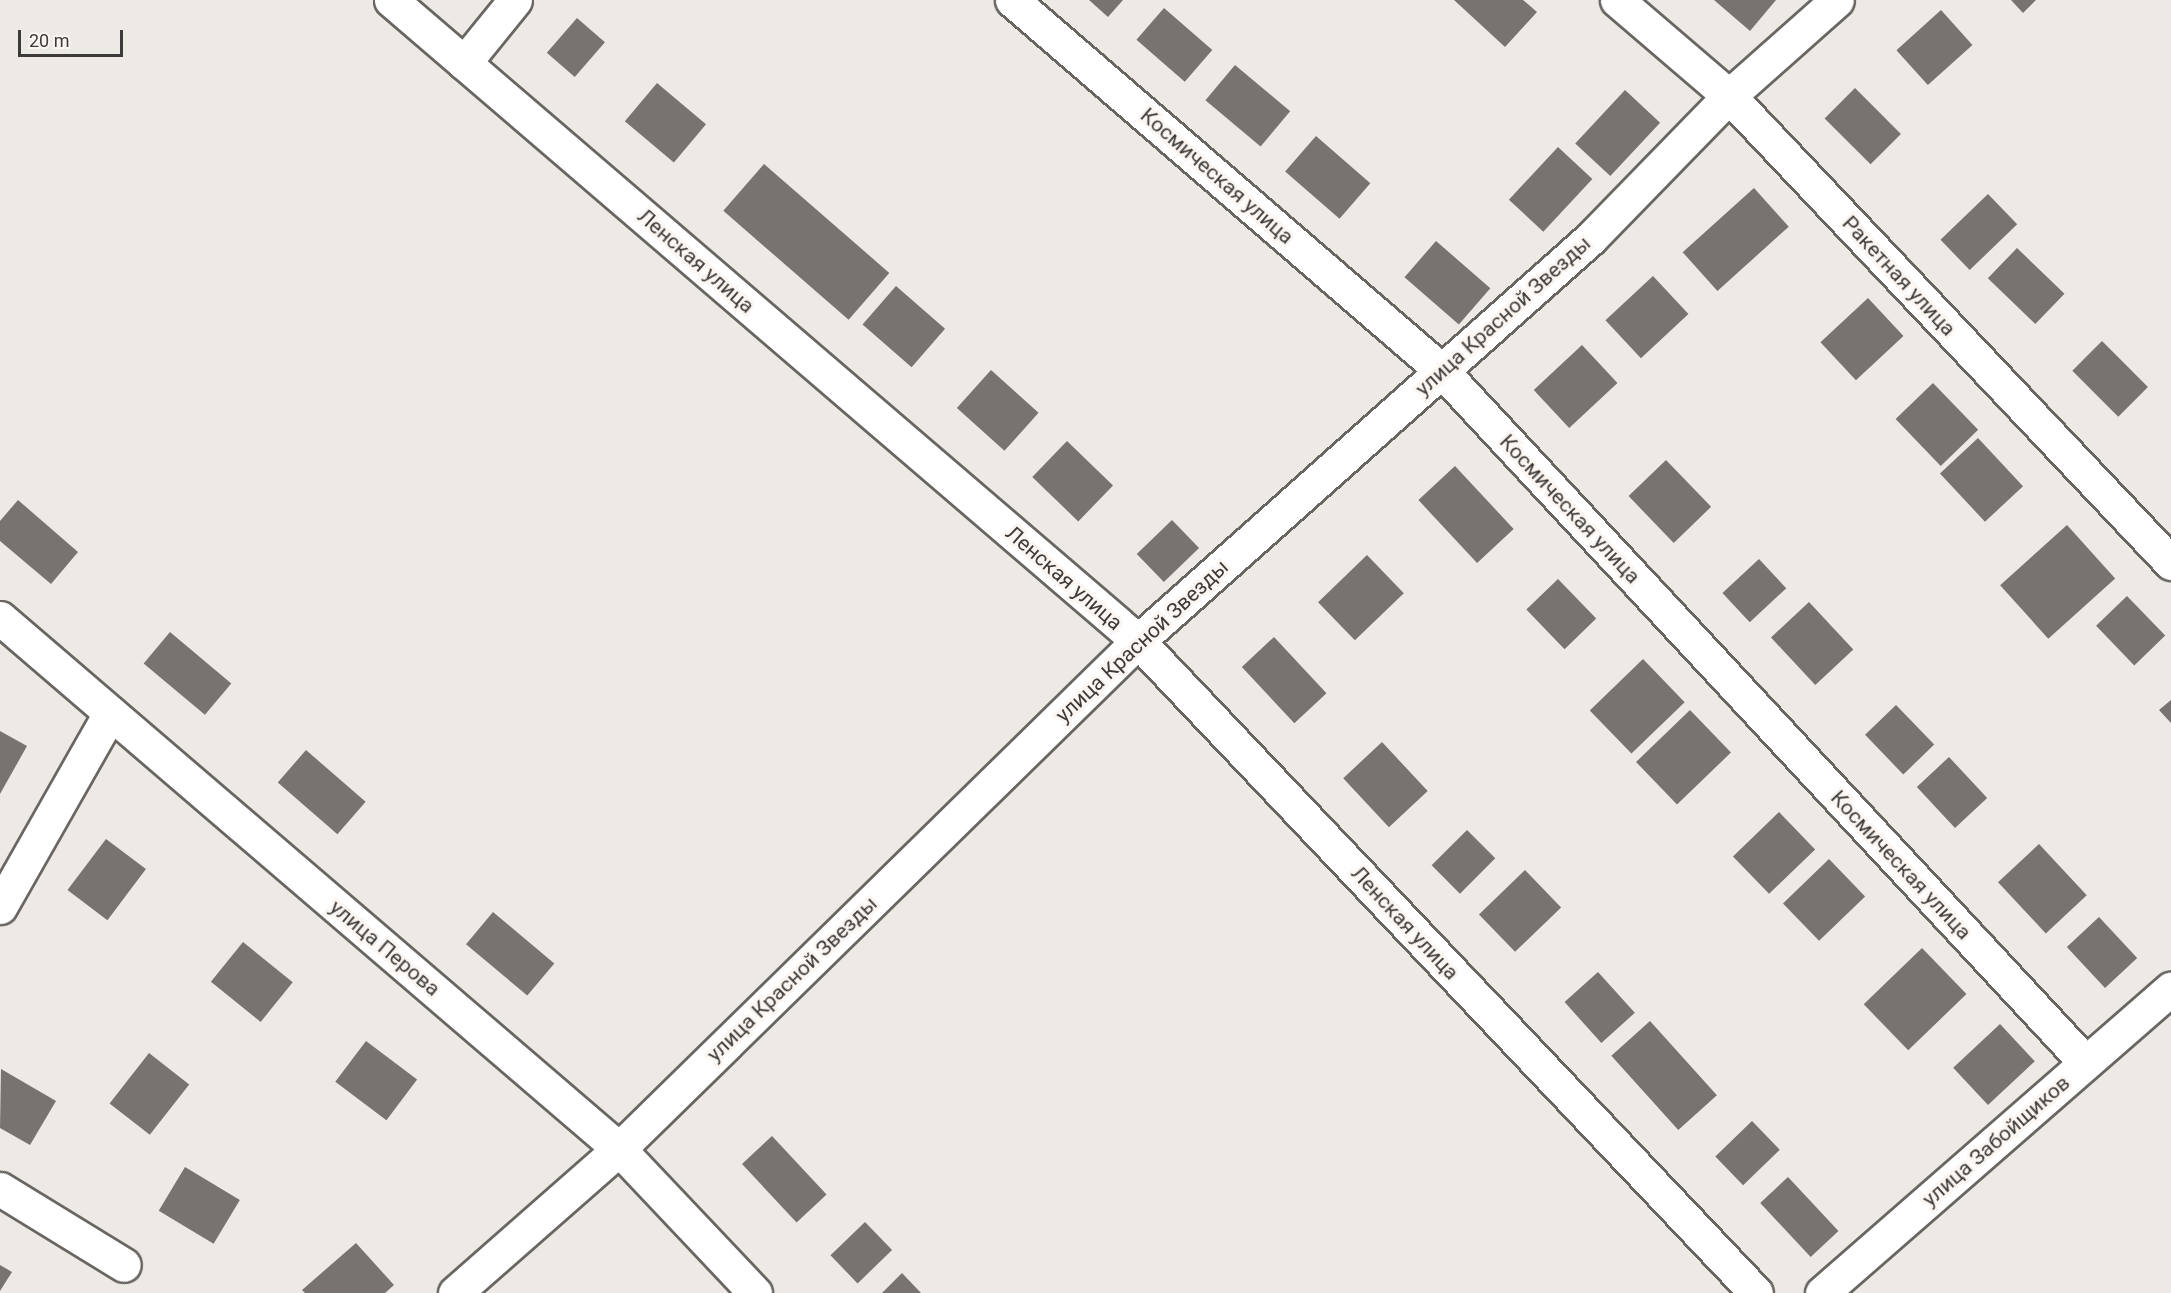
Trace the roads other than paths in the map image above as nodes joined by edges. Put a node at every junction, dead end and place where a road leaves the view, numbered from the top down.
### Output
1 (391, 0) edge
2 (515, 0) edge
3 (1012, 0) edge
4 (1617, 0) edge
5 (1838, 0) edge
6 (464, 63) junction
7 (1729, 96) junction
8 (1441, 370) junction
9 (2171, 564) edge
10 (0, 618) edge
11 (1138, 641) junction
12 (110, 713) junction
13 (0, 907) edge
14 (2171, 989) edge
15 (2085, 1062) junction
16 (620, 1149) junction
17 (0, 1189) edge
18 (124, 1265) dead end
19 (455, 1293) edge
20 (755, 1293) edge
21 (1756, 1293) edge
22 (1822, 1293) edge

1 - 6 street, Ленская улица
2 - 6 street
3 - 8 street, Космическая улица
4 - 7 street, Ракетная улица
5 - 7 street, улица Красной Звезды
6 - 11 street, Ленская улица
7 - 8 street, улица Красной Звезды
7 - 9 street, Ракетная улица
8 - 11 street, улица Красной Звезды
8 - 15 street, Космическая улица
10 - 12 street, улица Перова
11 - 16 street, улица Красной Звезды
11 - 21 street, Ленская улица
12 - 13 street
12 - 16 street, улица Перова
14 - 15 street, улица Забойщиков
15 - 22 street, улица Забойщиков
16 - 19 street, улица Красной Звезды
16 - 20 street, улица Перова
17 - 18 street

